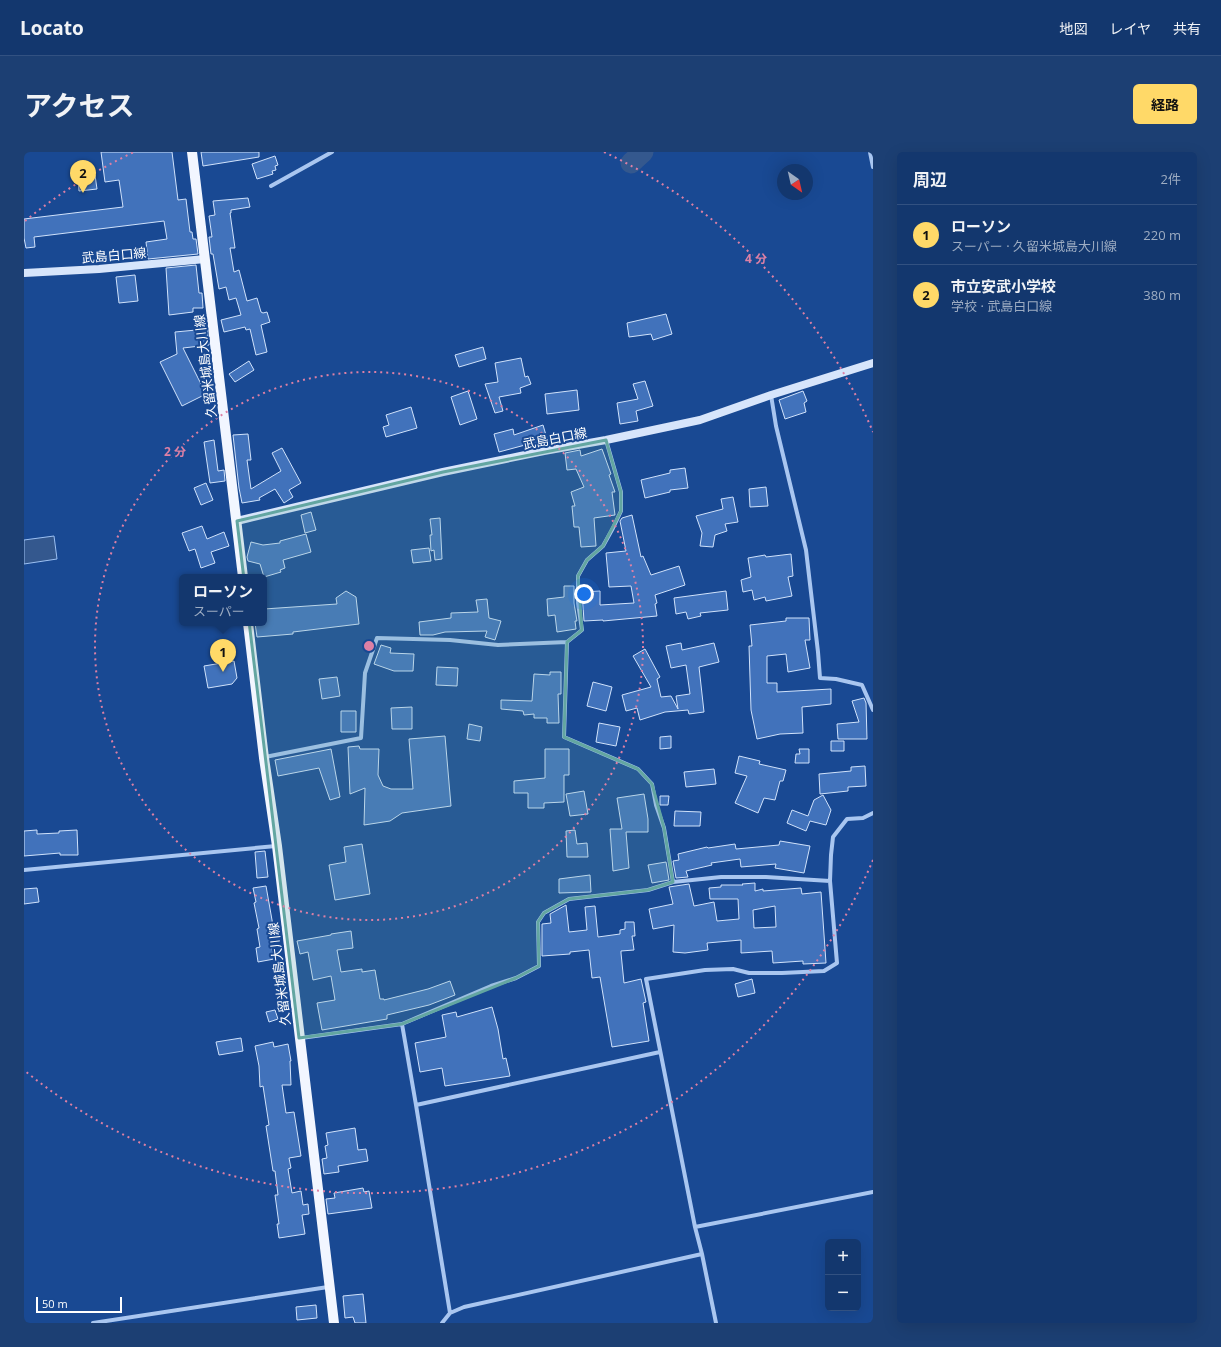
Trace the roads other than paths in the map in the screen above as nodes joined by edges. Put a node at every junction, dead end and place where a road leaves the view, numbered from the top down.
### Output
1 (192, 152) edge
2 (332, 152) edge
3 (870, 152) edge
4 (873, 167) edge
5 (271, 186) dead end
6 (205, 259) junction
7 (24, 273) edge
8 (873, 363) edge
9 (771, 395) junction
10 (606, 440) junction
11 (236, 521) junction
12 (243, 574) edge
13 (248, 626) edge
14 (567, 642) junction
15 (873, 710) edge
16 (264, 758) junction
17 (873, 813) edge
18 (276, 846) junction
19 (24, 870) edge
20 (830, 881) junction
21 (673, 882) junction
22 (402, 1024) junction
23 (300, 1038) junction
24 (660, 1052) junction
25 (416, 1105) junction
26 (873, 1192) edge
27 (695, 1227) junction
28 (702, 1254) junction
29 (328, 1287) junction
30 (450, 1313) junction
31 (92, 1323) edge
32 (334, 1323) edge
33 (442, 1323) edge
34 (716, 1323) edge

1 - 6 main road, 久留米城島大川線
2 - 5 street
3 - 4 street
6 - 7 main road, 武島白口線
6 - 11 main road, 久留米城島大川線
8 - 9 main road, 武島白口線
9 - 10 main road, 武島白口線
9 - 15 street
10 - 11 main road, 武島白口線
10 - 14 street
11 - 12 main road, 久留米城島大川線
13 - 16 main road, 久留米城島大川線
14 - 16 street
14 - 21 street
16 - 18 main road, 久留米城島大川線
17 - 20 street
18 - 19 street
18 - 23 main road, 久留米城島大川線
20 - 21 street
20 - 24 street
21 - 22 street
22 - 23 street
22 - 25 street
23 - 29 main road, 久留米城島大川線
24 - 25 street
24 - 27 street
25 - 30 street
26 - 27 street
27 - 28 street
28 - 30 street
28 - 34 street
29 - 31 street
29 - 32 main road, 久留米城島大川線
30 - 33 street

